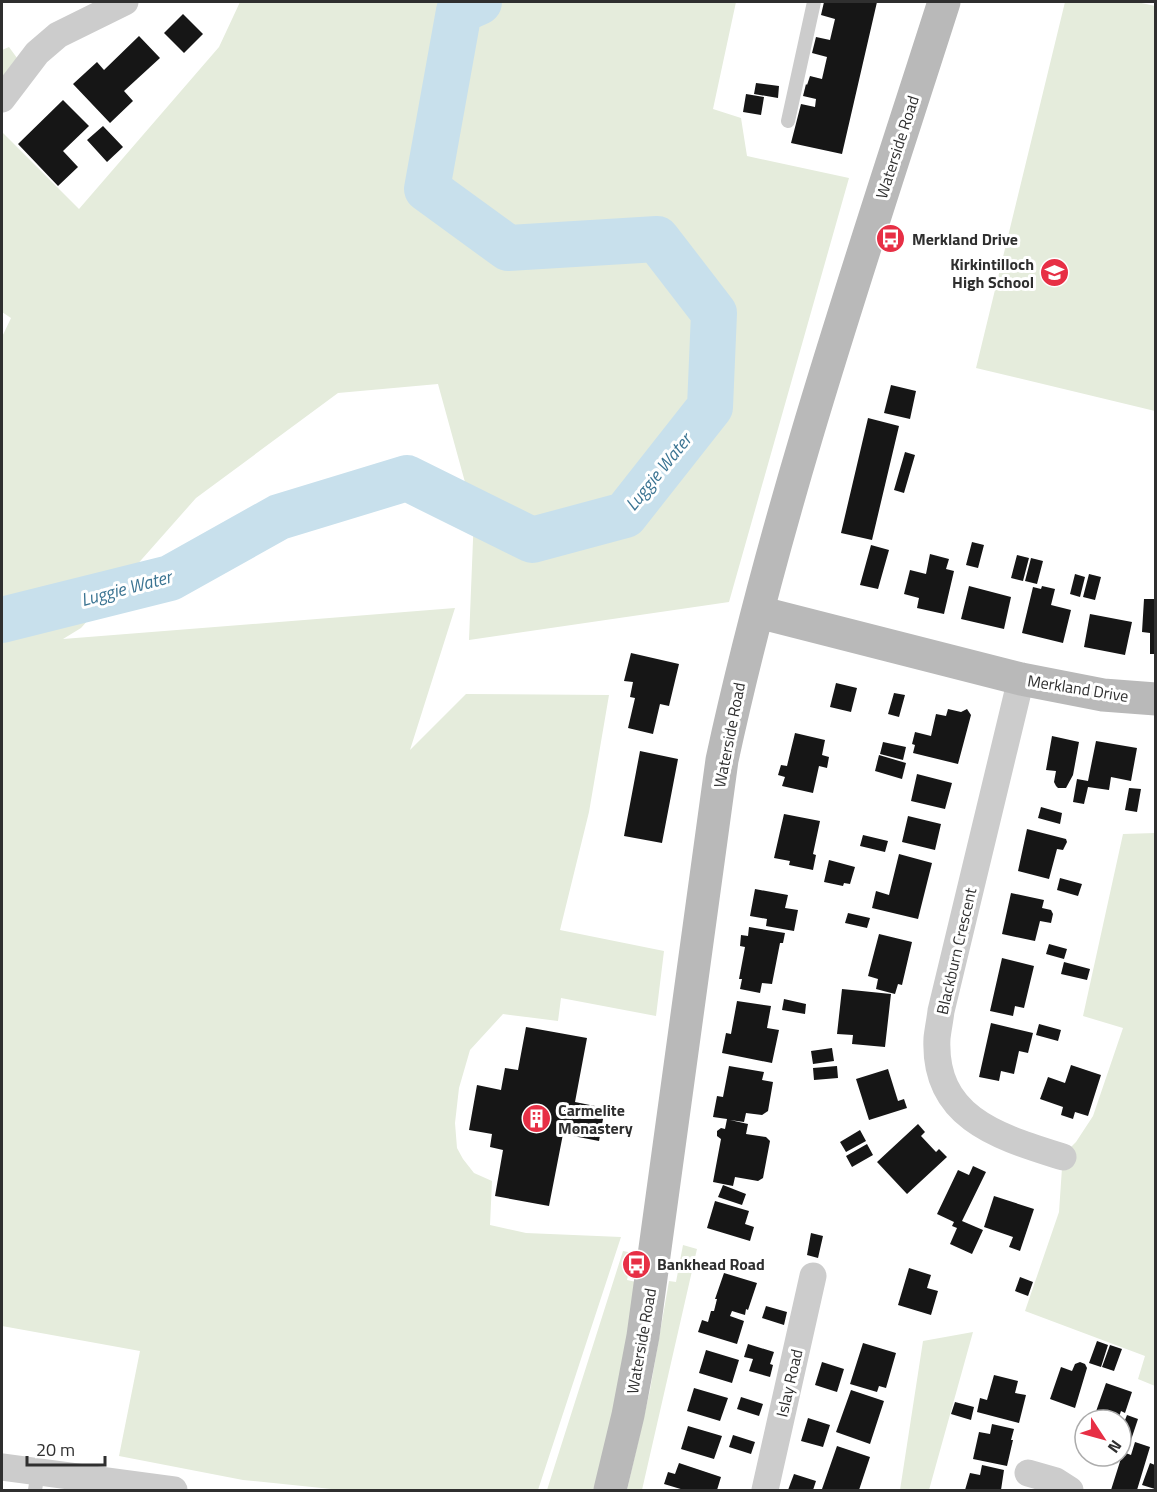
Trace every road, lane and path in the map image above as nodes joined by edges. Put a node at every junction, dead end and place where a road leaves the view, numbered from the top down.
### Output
1 (125, 2) edge
2 (814, 2) edge
3 (944, 2) edge
4 (2, 99) edge
5 (788, 121) dead end
6 (758, 612) junction
7 (1021, 679) junction
8 (1155, 699) edge
9 (1063, 1157) dead end
10 (813, 1276) dead end
11 (2, 1467) edge
12 (1028, 1473) dead end
13 (37, 1481) edge
14 (174, 1491) edge
15 (610, 1491) edge
16 (765, 1491) edge
17 (1070, 1491) edge

1 - 4 street
2 - 5 lane
3 - 6 main road, Waterside Road
6 - 7 main road, Merkland Drive
6 - 15 main road, Waterside Road
7 - 8 main road, Merkland Drive
7 - 9 street, Blackburn Crescent
10 - 16 street, Islay Road
11 - 13 street
12 - 17 street
13 - 14 street

